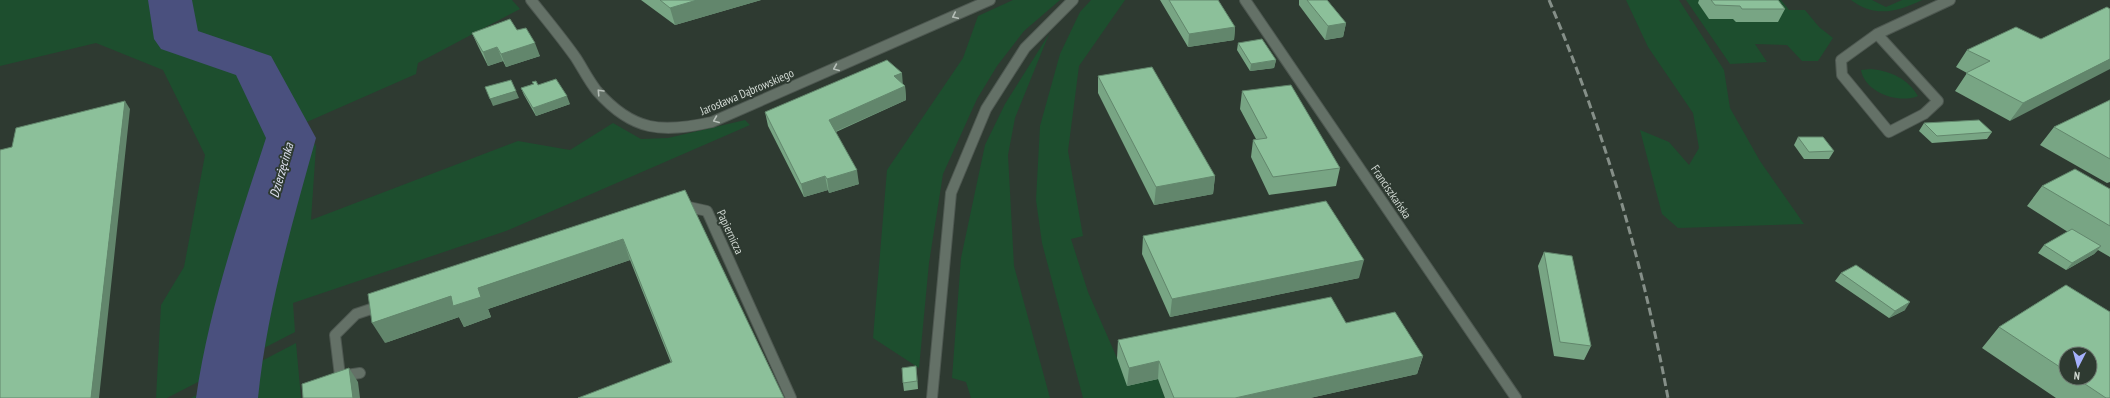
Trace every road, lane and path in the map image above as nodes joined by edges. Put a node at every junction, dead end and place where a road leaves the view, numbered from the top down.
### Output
1 (531, 0) edge
2 (990, 0) edge
3 (1073, 0) edge
4 (1245, 0) edge
5 (1950, 0) edge
6 (1877, 34) junction
7 (672, 208) edge
8 (393, 301) edge
9 (360, 373) dead end
10 (791, 398) edge
11 (932, 398) edge
12 (1516, 398) edge

2 -> 1 street, Jarosława Dąbrowskiego
3 - 11 street
4 - 12 street, Franciszkańska
5 - 6 street
6 - 6 street
7 - 10 street, Papiernicza
8 - 9 street

